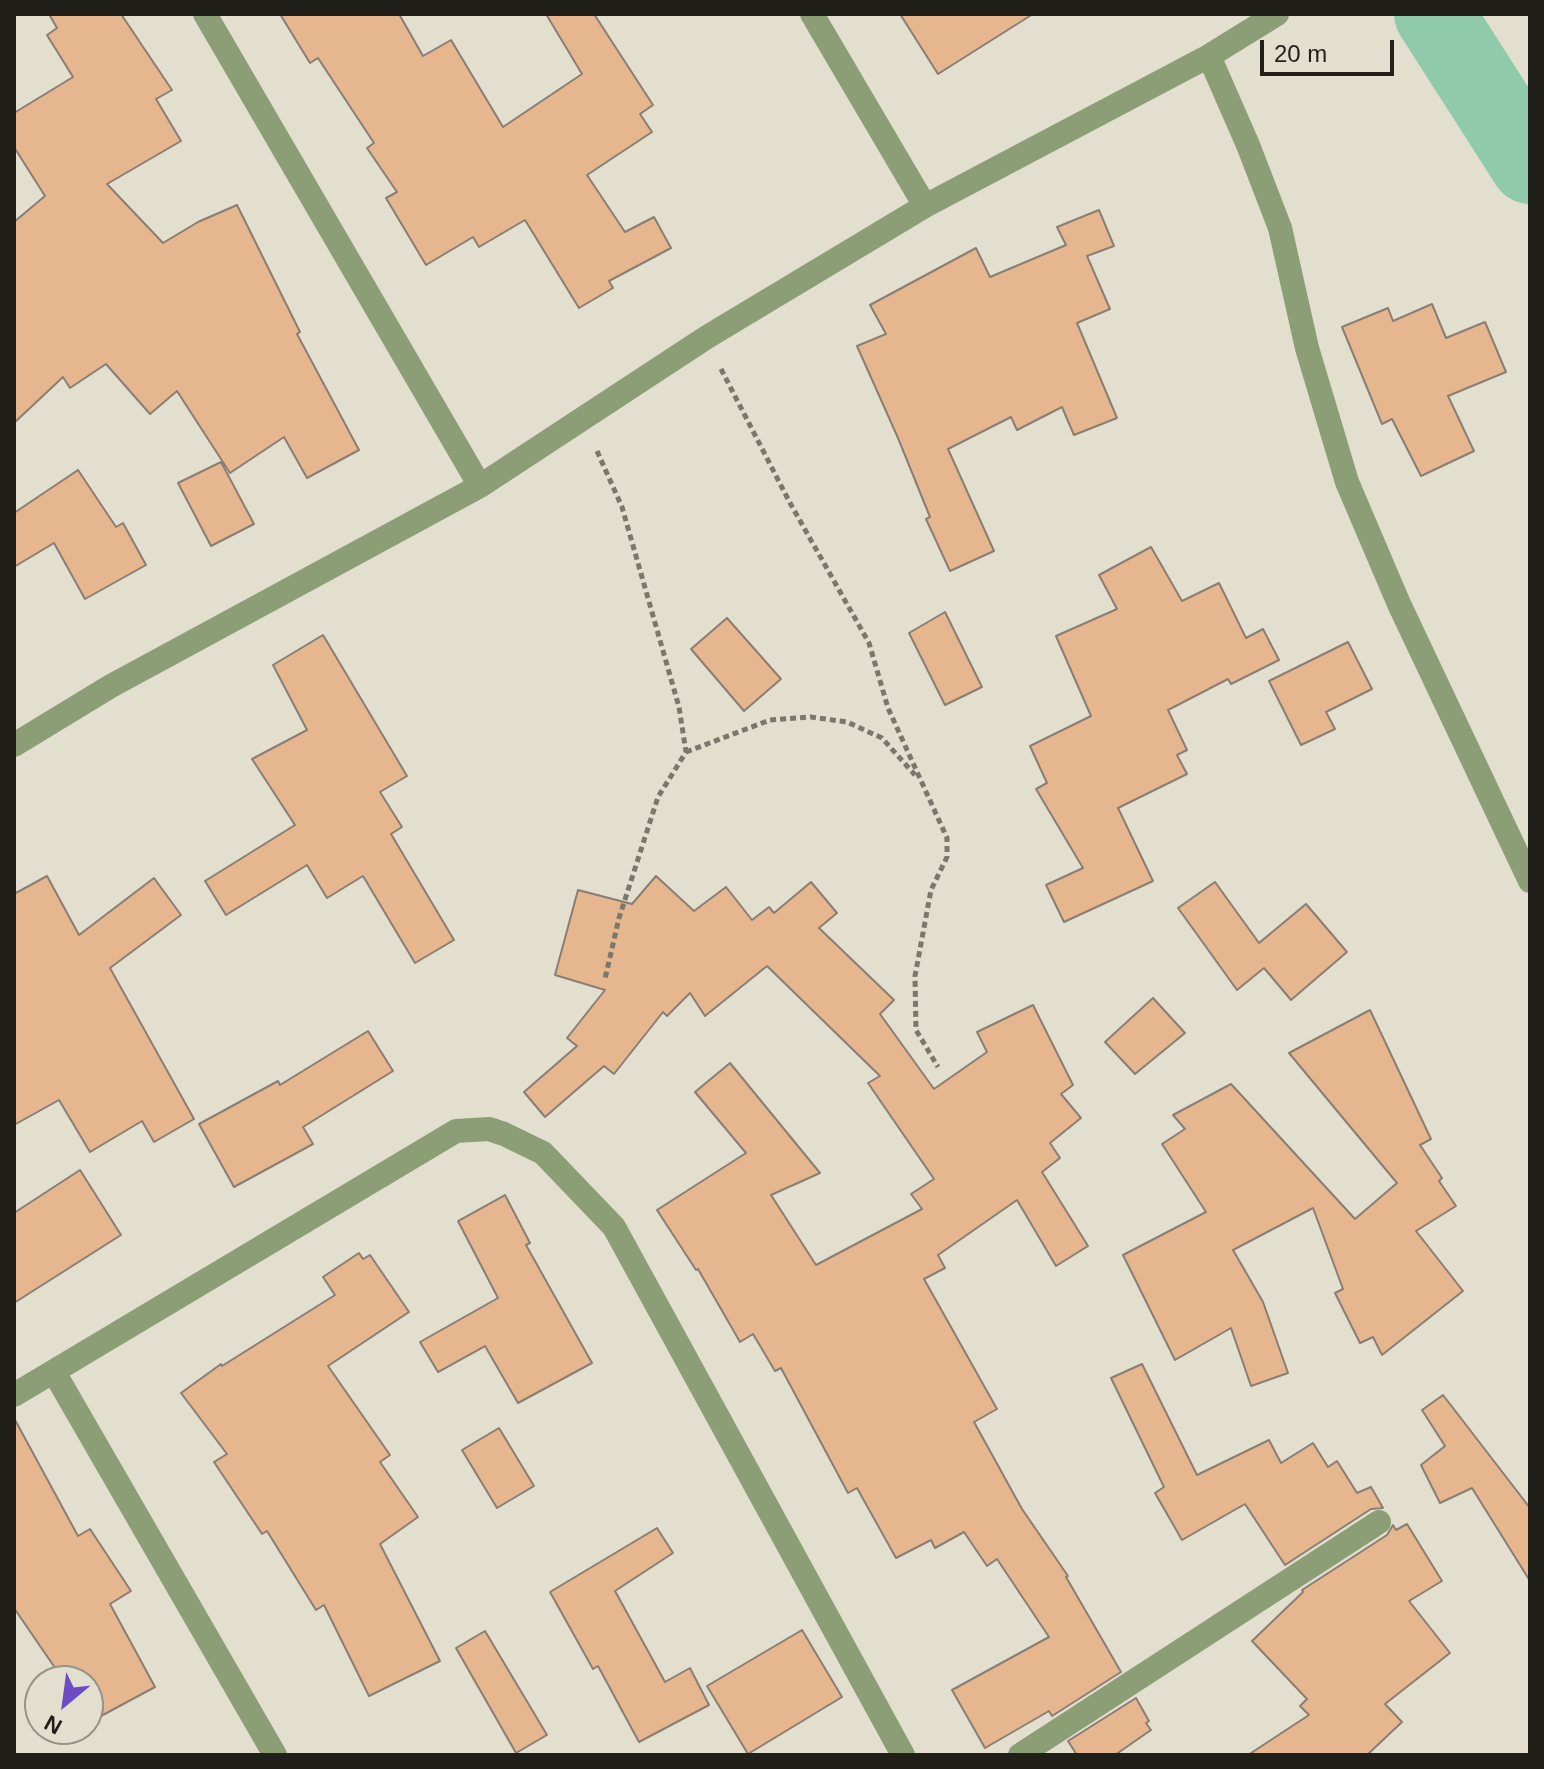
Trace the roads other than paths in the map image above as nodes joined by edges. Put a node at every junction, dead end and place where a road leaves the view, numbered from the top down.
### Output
1 (205, 14) edge
2 (812, 14) edge
3 (1277, 14) edge
4 (1209, 56) junction
5 (925, 206) junction
6 (480, 486) junction
7 (14, 745) edge
8 (1530, 880) edge
9 (54, 1372) junction
10 (14, 1395) edge
11 (1379, 1522) dead end
12 (275, 1755) edge
13 (903, 1755) edge
14 (1020, 1755) edge

1 - 6 street
2 - 5 street
3 - 4 street
4 - 5 street
4 - 8 street
5 - 6 street
6 - 7 street
9 - 10 street
9 - 12 street
9 - 13 street
11 - 14 street

